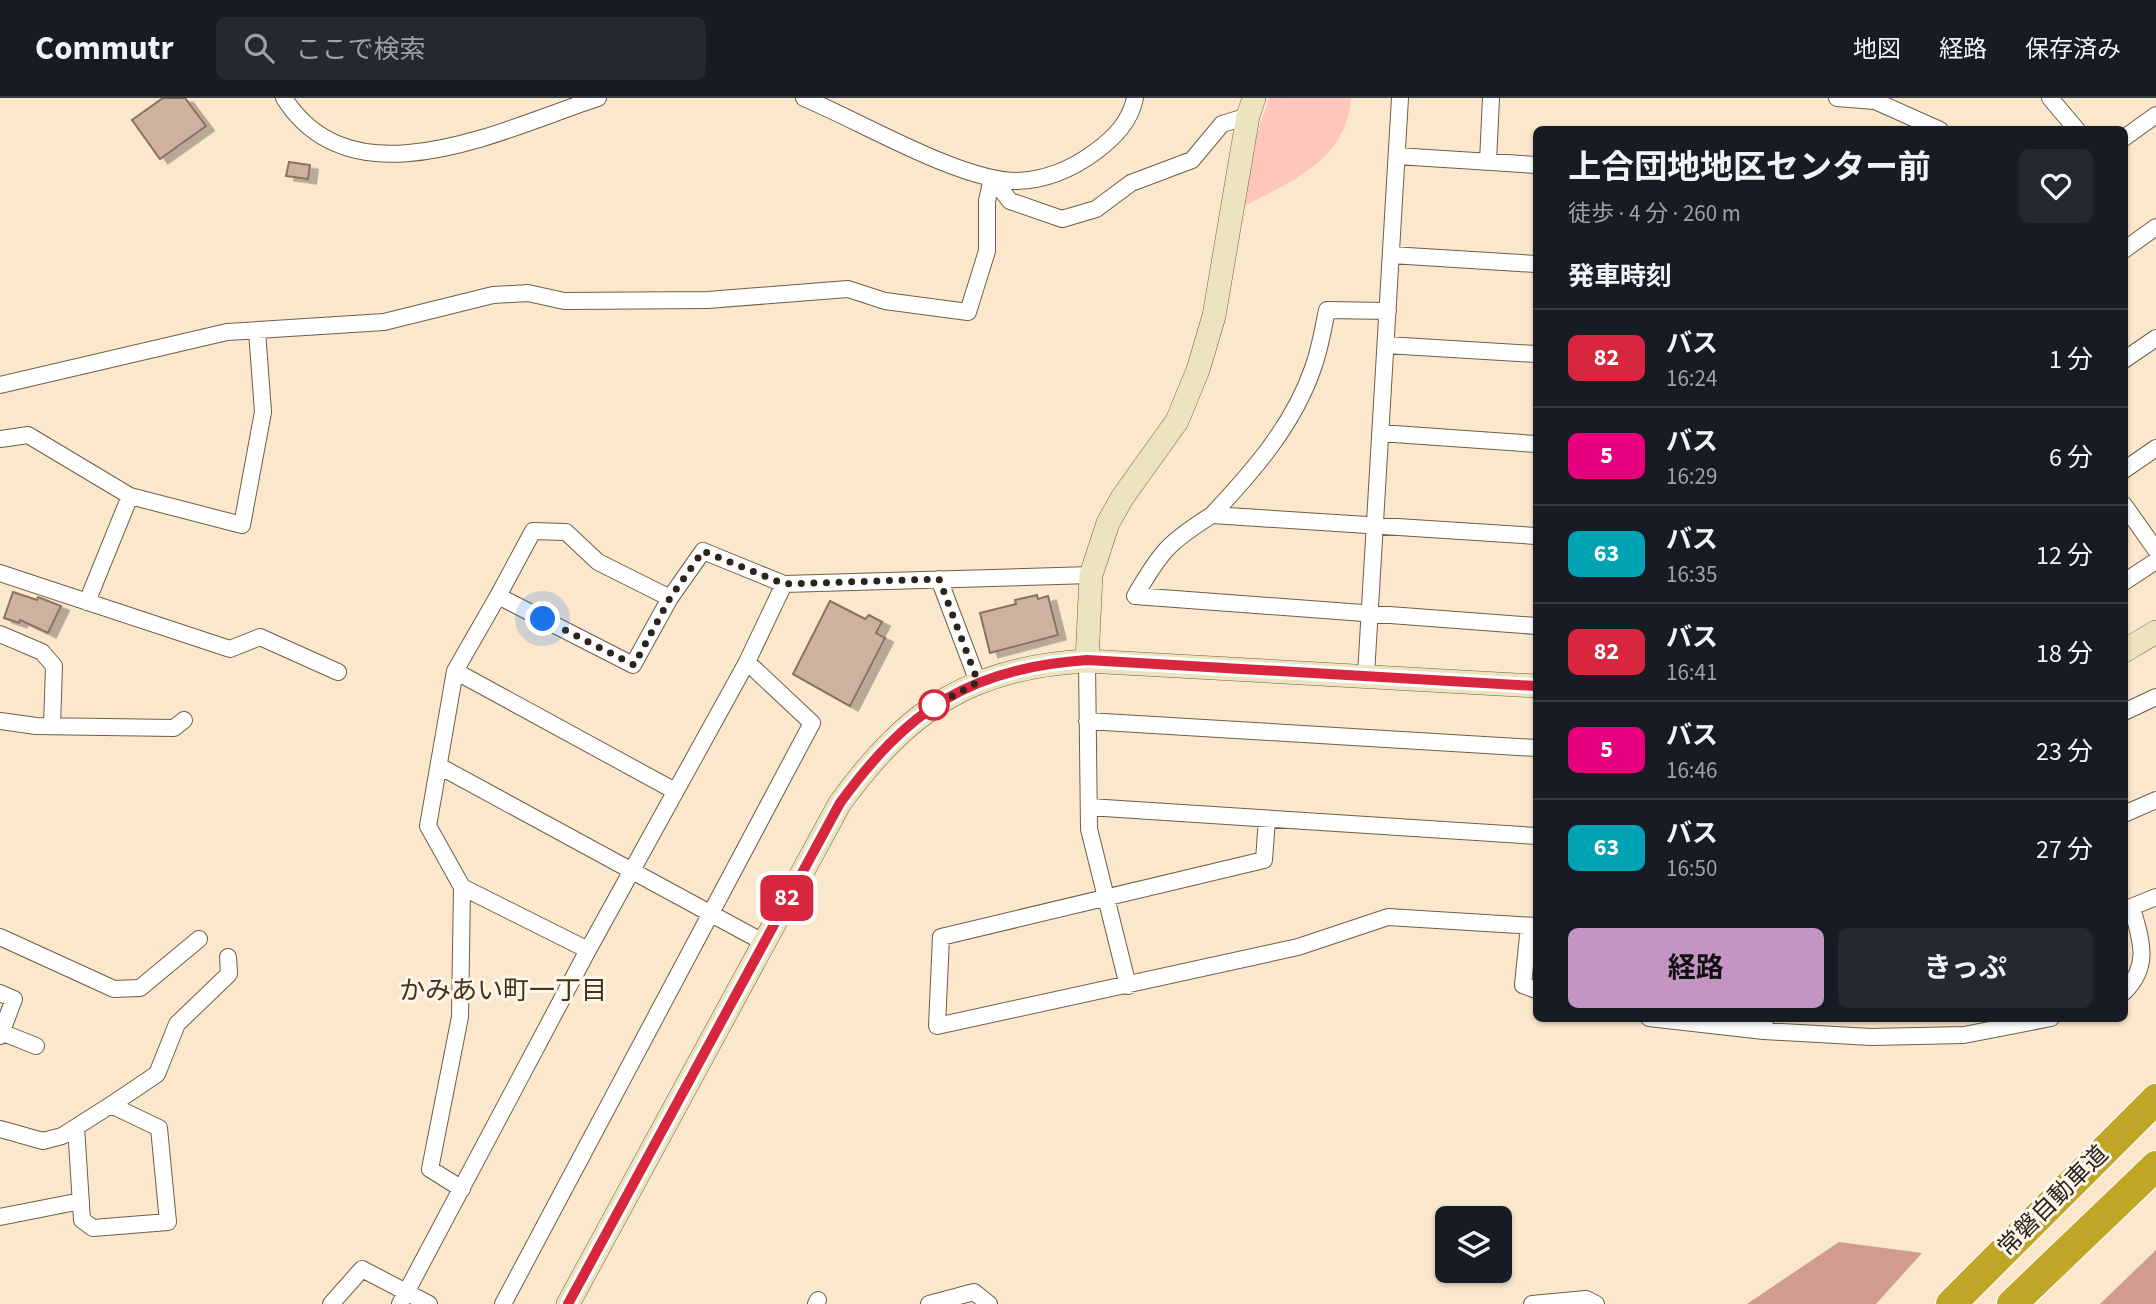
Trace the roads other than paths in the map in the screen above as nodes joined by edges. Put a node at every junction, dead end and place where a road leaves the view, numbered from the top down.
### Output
1 (284, 98) edge
2 (598, 98) edge
3 (804, 98) edge
4 (1135, 98) edge
5 (1401, 98) edge
6 (1491, 98) edge
7 (1837, 98) edge
8 (2050, 98) edge
9 (1886, 101) edge
10 (1251, 107) edge
11 (2156, 115) edge
12 (1933, 126) edge
13 (2074, 126) edge
14 (2128, 135) edge
15 (1397, 156) junction
16 (1488, 162) junction
17 (1533, 165) edge
18 (992, 178) junction
19 (2156, 227) edge
20 (2128, 247) edge
21 (1391, 255) junction
22 (1533, 264) edge
23 (1388, 311) junction
24 (257, 331) junction
25 (2156, 338) edge
26 (1385, 345) junction
27 (1533, 354) edge
28 (2128, 357) edge
29 (0, 386) edge
30 (1380, 433) junction
31 (0, 439) edge
32 (1533, 444) edge
33 (2156, 448) edge
34 (2128, 467) edge
35 (130, 496) junction
36 (2128, 511) edge
37 (1212, 514) junction
38 (1375, 526) junction
39 (1533, 536) edge
40 (2156, 550) edge
41 (2156, 561) edge
42 (0, 573) edge
43 (1091, 575) junction
44 (939, 579) junction
45 (2128, 579) edge
46 (784, 584) junction
47 (498, 596) junction
48 (670, 598) junction
49 (87, 602) junction
50 (1369, 616) junction
51 (1533, 626) edge
52 (2156, 632) edge
53 (0, 634) edge
54 (2128, 649) edge
55 (1087, 660) junction
56 (747, 662) junction
57 (455, 671) junction
58 (338, 673) dead end
59 (1366, 675) junction
60 (978, 682) junction
61 (1533, 686) edge
62 (2156, 698) edge
63 (2128, 710) edge
64 (184, 720) dead end
65 (0, 721) edge
66 (1087, 721) junction
67 (52, 726) junction
68 (1533, 748) edge
69 (439, 766) junction
70 (675, 790) junction
71 (2156, 800) edge
72 (1088, 807) junction
73 (2128, 812) edge
74 (1267, 818) junction
75 (1533, 836) edge
76 (631, 871) junction
77 (462, 887) junction
78 (2156, 897) edge
79 (1106, 899) junction
80 (2128, 909) edge
81 (709, 914) junction
82 (1532, 926) edge
83 (0, 937) edge
84 (200, 939) dead end
85 (763, 942) junction
86 (588, 950) junction
87 (228, 957) dead end
88 (1128, 986) junction
89 (2128, 988) edge
90 (1533, 989) edge
91 (0, 993) edge
92 (1715, 1022) edge
93 (2031, 1022) edge
94 (1764, 1025) edge
95 (1, 1034) edge
96 (36, 1046) dead end
97 (2156, 1099) edge
98 (111, 1105) junction
99 (76, 1127) junction
100 (0, 1129) edge
101 (2156, 1166) edge
102 (461, 1189) junction
103 (81, 1201) junction
104 (0, 1217) edge
105 (403, 1298) edge
106 (331, 1304) edge
107 (429, 1304) edge
108 (502, 1304) edge
109 (568, 1304) edge
110 (929, 1304) edge
111 (989, 1304) edge
112 (1532, 1304) edge
113 (1596, 1304) edge
114 (1951, 1304) edge
115 (2012, 1304) edge

1 - 2 street
3 - 18 street
4 - 18 street
5 - 15 street
6 - 16 street
7 - 9 street
8 - 13 street
9 - 12 street
10 - 18 street
10 - 43 street
11 - 14 street
15 - 16 street
15 - 21 street
16 - 17 street
18 - 24 street
19 - 20 street
21 - 22 street
21 - 23 street
23 - 26 street
23 - 37 street
24 - 29 street
24 - 35 street
25 - 28 street
26 - 27 street
26 - 30 street
30 - 32 street
30 - 38 street
31 - 35 street
33 - 34 street
35 - 49 street
36 - 40 street
37 - 38 street
37 - 50 street
38 - 39 street
38 - 50 street
41 - 45 street
42 - 49 street
43 - 44 street
43 - 55 street
44 - 46 street
44 - 60 street
46 - 48 street
46 - 56 street
47 - 48 street
47 - 48 street
47 - 57 street
49 - 58 street
50 - 51 street
50 - 59 street
52 - 54 street
53 - 67 street
55 - 59 street
55 - 60 street
55 - 66 street
56 - 70 street
56 - 81 street
57 - 69 street
57 - 70 street
59 - 61 street
60 - 85 street
62 - 63 street
64 - 67 street
65 - 67 street
66 - 68 street
66 - 72 street
69 - 76 street
69 - 77 street
70 - 76 street
71 - 73 street
72 - 74 street
72 - 79 street
74 - 75 street
74 - 79 street
76 - 81 street
76 - 86 street
77 - 86 street
77 - 102 street
78 - 80 street
79 - 88 street
79 - 88 street
80 - 89 street
81 - 85 street
81 - 108 street
82 - 88 street
82 - 90 street
83 - 84 street
85 - 109 street
86 - 102 street
87 - 98 street
91 - 95 street
92 - 94 street
93 - 94 street
95 - 96 street
97 - 114 highway, 常磐自動車道
98 - 99 street
98 - 103 street
99 - 100 street
99 - 103 street
101 - 115 highway, 常磐自動車道
102 - 105 street
103 - 104 street
105 - 106 street
105 - 107 street
110 - 111 street
112 - 113 street

